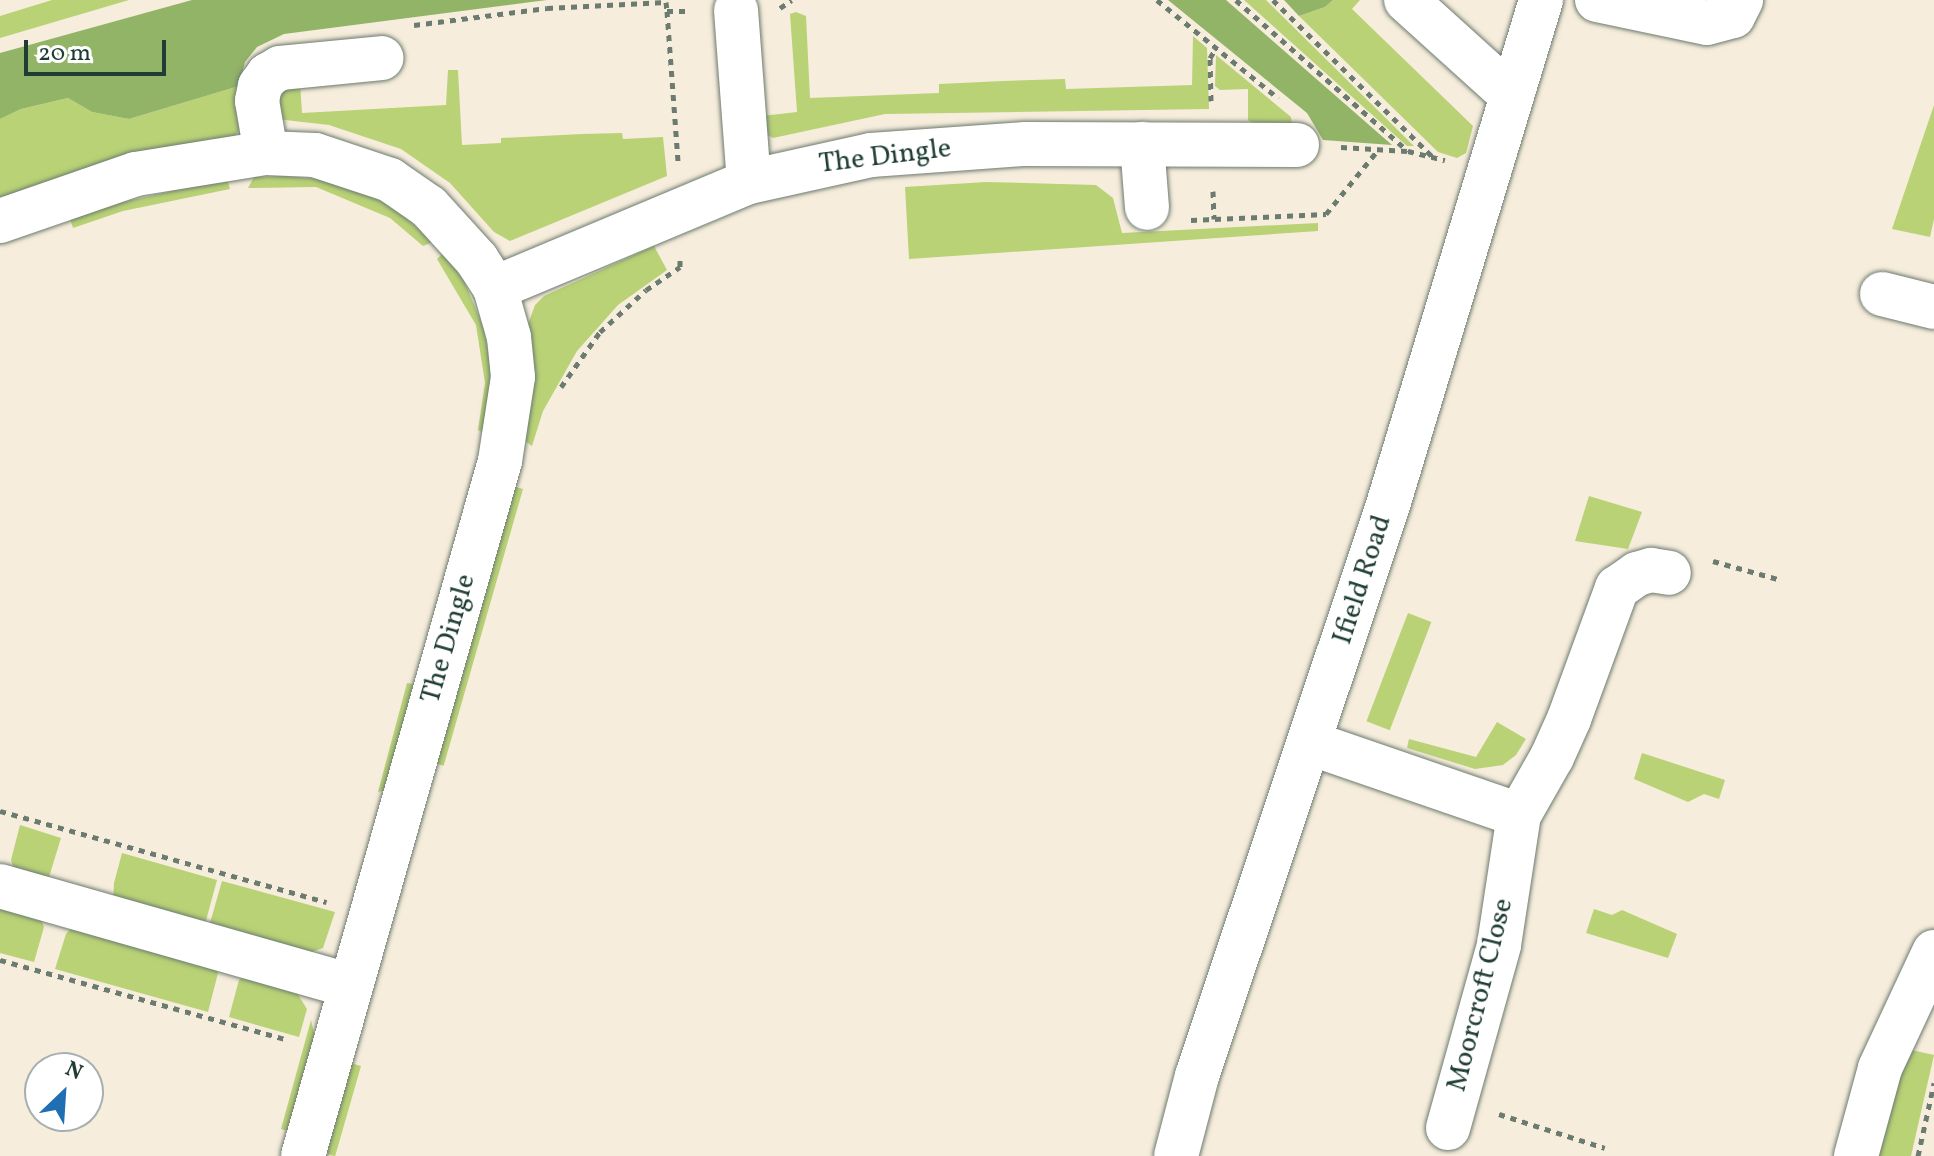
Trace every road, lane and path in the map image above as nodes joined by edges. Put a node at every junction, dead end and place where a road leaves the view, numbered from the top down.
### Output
1 (792, 0) edge
2 (1157, 0) edge
3 (1236, 0) edge
4 (1273, 0) edge
5 (1406, 0) edge
6 (1541, 0) edge
7 (1597, 0) edge
8 (1741, 0) edge
9 (736, 10) junction
10 (382, 58) joint
11 (1511, 95) junction
12 (1142, 144) junction
13 (1303, 145) junction
14 (1378, 150) junction
15 (1408, 151) junction
16 (266, 153) junction
17 (749, 182) junction
18 (1147, 208) joint
19 (0, 221) edge
20 (495, 288) junction
21 (1882, 294) dead end
22 (1934, 307) edge
23 (1669, 573) joint
24 (1781, 580) dead end
25 (1310, 743) junction
26 (0, 811) edge
27 (1519, 815) junction
28 (0, 886) edge
29 (340, 906) dead end
30 (1934, 952) edge
31 (0, 960) edge
32 (334, 982) junction
33 (1934, 1083) edge
34 (1452, 1114) joint
35 (1605, 1148) dead end
36 (303, 1156) edge
37 (1176, 1156) edge
38 (1856, 1156) edge
39 (1918, 1156) edge

1 - 9 path
2 - 13 path
3 - 15 path
4 - 15 path
5 - 11 street
6 - 11 street, Ifield Road
7 - 8 street
9 - 10 path
9 - 17 street
10 - 16 street
11 - 25 street, Ifield Road
12 - 13 street, The Dingle
12 - 17 street, The Dingle
12 - 18 street
13 - 14 path
14 - 15 path
14 - 18 path
16 - 19 street, The Dingle
16 - 20 street, The Dingle
17 - 20 street, The Dingle
20 - 32 street, The Dingle
21 - 22 street
23 - 24 path
23 - 27 street, Moorcroft Close
25 - 27 street
25 - 37 street, Ifield Road
26 - 29 path
27 - 34 street, Moorcroft Close
28 - 32 street
30 - 38 street
31 - 32 path
32 - 36 street, The Dingle
33 - 39 path
34 - 35 path

